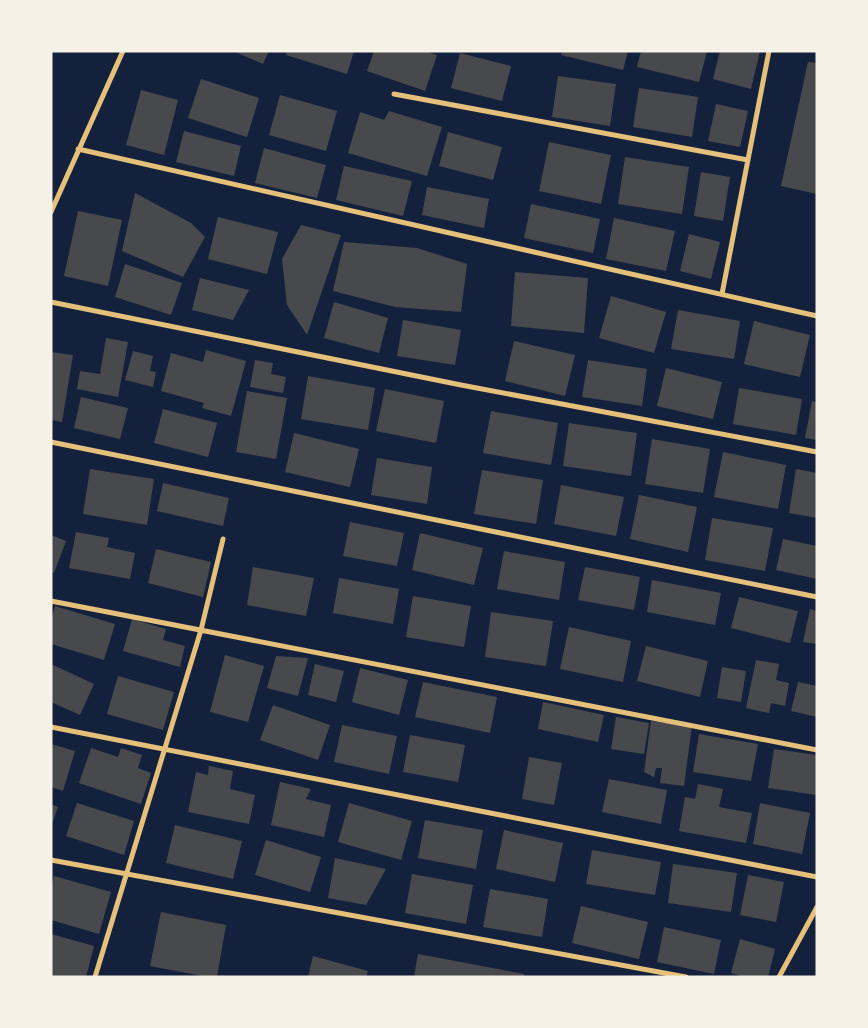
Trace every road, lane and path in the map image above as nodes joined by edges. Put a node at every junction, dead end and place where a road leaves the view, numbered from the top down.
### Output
1 (123, 51) edge
2 (769, 51) edge
3 (394, 94) dead end
4 (78, 149) junction
5 (748, 160) junction
6 (51, 212) edge
7 (722, 294) junction
8 (51, 302) edge
9 (817, 316) edge
10 (51, 442) edge
11 (817, 452) edge
12 (223, 539) dead end
13 (817, 597) edge
14 (51, 601) edge
15 (202, 630) junction
16 (51, 727) edge
17 (164, 749) junction
18 (817, 750) edge
19 (51, 860) edge
20 (126, 873) junction
21 (817, 877) edge
22 (817, 907) edge
23 (95, 977) edge
24 (686, 977) edge
25 (780, 977) edge

1 - 4 street
2 - 5 street
3 - 5 street
4 - 6 street
4 - 7 street
5 - 7 street
7 - 9 street
8 - 11 street
10 - 13 street
12 - 15 street
14 - 15 street
15 - 17 street
15 - 18 street
16 - 17 street
17 - 20 street
17 - 21 street
19 - 20 street
20 - 23 street
20 - 24 street
22 - 25 street

